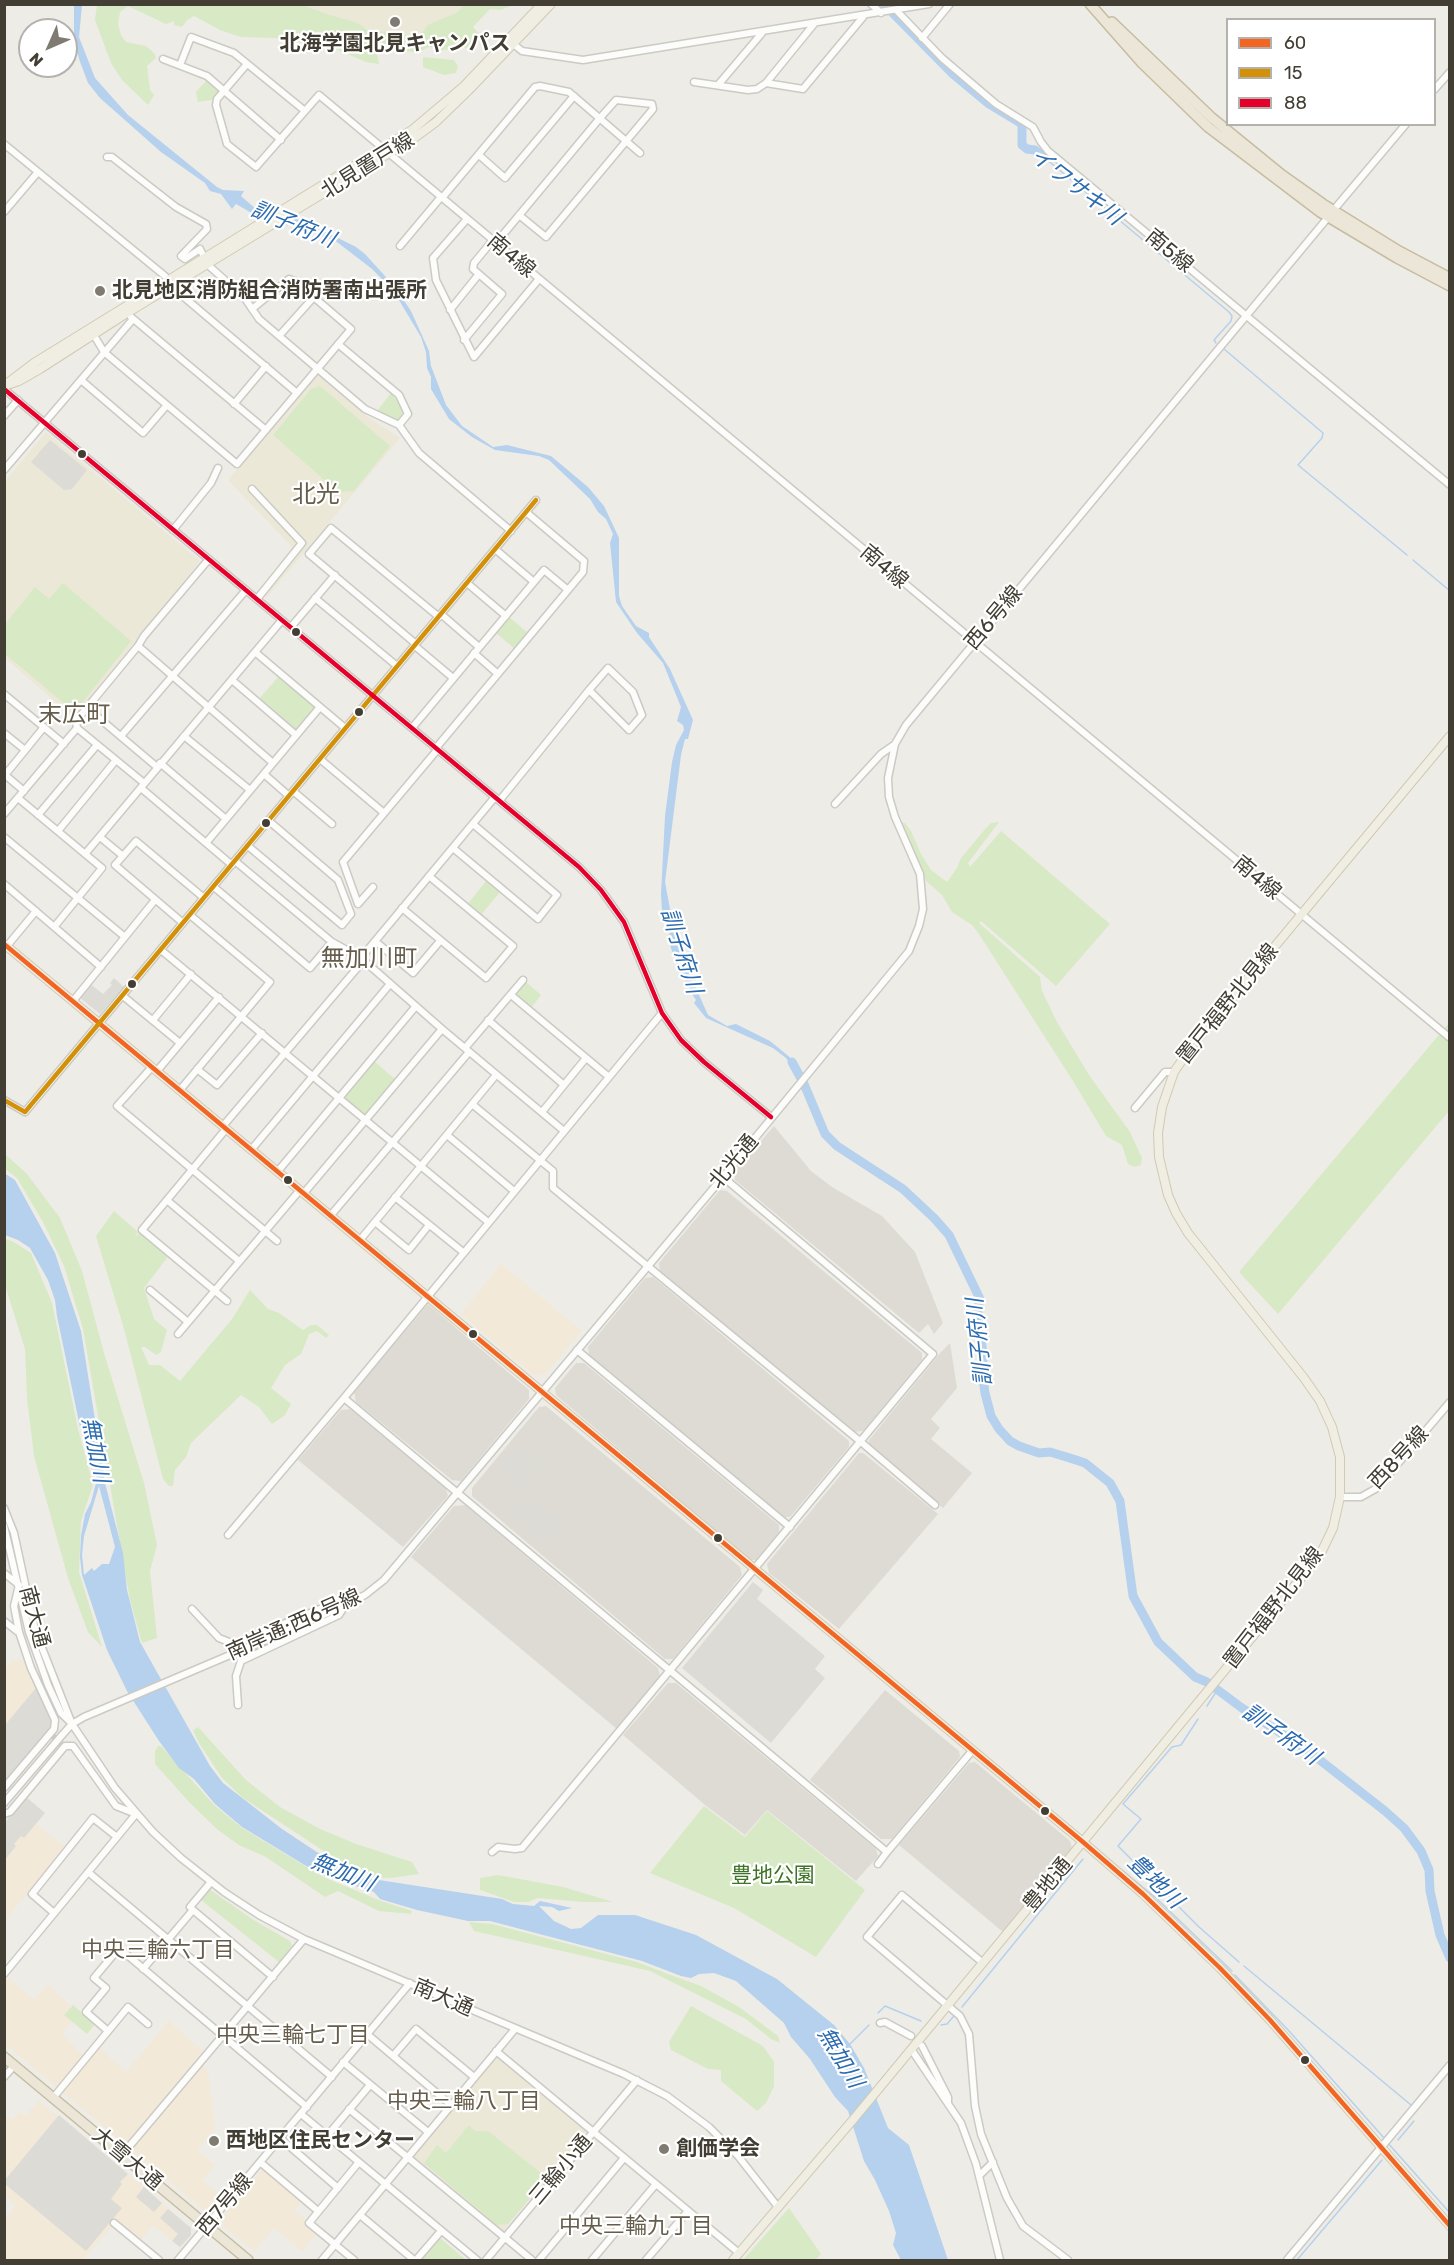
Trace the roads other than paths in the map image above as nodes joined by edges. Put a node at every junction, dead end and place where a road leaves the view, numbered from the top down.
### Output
1 (542, 4) edge
2 (551, 4) edge
3 (871, 4) edge
4 (929, 4) edge
5 (950, 4) edge
6 (1090, 4) edge
7 (1096, 4) edge
8 (893, 11) junction
9 (881, 13) junction
10 (863, 16) junction
11 (814, 24) junction
12 (762, 33) junction
13 (922, 38) junction
14 (511, 42) junction
15 (164, 59) dead end
16 (247, 64) junction
17 (180, 65) junction
18 (1449, 72) edge
19 (694, 82) dead end
20 (766, 83) junction
21 (718, 85) junction
22 (1436, 88) edge
23 (224, 92) junction
24 (574, 96) junction
25 (305, 111) junction
26 (600, 118) junction
27 (1404, 126) edge
28 (281, 140) junction
29 (627, 140) junction
30 (4, 144) edge
31 (386, 152) junction
32 (640, 153) dead end
33 (479, 155) junction
34 (107, 157) dead end
35 (38, 172) junction
36 (442, 197) junction
37 (7, 203) edge
38 (1337, 206) dead end
39 (4, 212) edge
40 (519, 215) junction
41 (467, 219) junction
42 (1325, 221) dead end
43 (494, 242) junction
44 (400, 246) dead end
45 (206, 262) junction
46 (479, 274) junction
47 (1449, 278) edge
48 (539, 279) junction
49 (170, 284) junction
50 (1449, 286) edge
51 (313, 298) junction
52 (252, 309) junction
53 (450, 310) junction
54 (128, 313) junction
55 (1246, 316) junction
56 (92, 332) junction
57 (279, 336) junction
58 (464, 340) junction
59 (338, 344) junction
60 (104, 352) junction
61 (266, 366) junction
62 (317, 369) junction
63 (81, 380) junction
64 (4, 386) edge
65 (297, 393) junction
66 (18, 400) junction
67 (234, 404) junction
68 (167, 405) junction
69 (4, 416) edge
70 (45, 422) junction
71 (399, 424) junction
72 (266, 429) junction
73 (218, 468) dead end
74 (4, 470) edge
75 (1449, 485) edge
76 (252, 489) dead end
77 (536, 500) dead end
78 (526, 512) junction
79 (173, 530) junction
80 (511, 531) junction
81 (495, 549) junction
82 (209, 559) junction
83 (335, 575) junction
84 (534, 582) junction
85 (467, 583) junction
86 (246, 590) junction
87 (568, 590) junction
88 (315, 598) junction
89 (257, 599) junction
90 (440, 616) junction
91 (506, 616) junction
92 (282, 620) junction
93 (291, 627) junction
94 (974, 642) junction
95 (416, 645) junction
96 (138, 646) junction
97 (479, 647) junction
98 (255, 652) junction
99 (474, 653) junction
100 (397, 666) junction
101 (498, 674) junction
102 (172, 675) junction
103 (453, 678) junction
104 (232, 680) junction
105 (589, 690) junction
106 (4, 694) edge
107 (373, 696) junction
108 (320, 706) junction
109 (208, 707) junction
110 (87, 708) junction
111 (44, 727) junction
112 (77, 728) junction
113 (345, 728) junction
114 (412, 728) junction
115 (4, 733) edge
116 (296, 735) junction
117 (121, 736) junction
118 (184, 736) junction
119 (1449, 736) edge
120 (63, 744) junction
121 (895, 744) junction
122 (97, 745) junction
123 (437, 748) junction
124 (25, 750) junction
125 (320, 759) junction
126 (116, 760) junction
127 (273, 762) junction
128 (159, 765) junction
129 (264, 774) junction
130 (5, 775) edge
131 (142, 786) junction
132 (250, 790) junction
133 (24, 791) junction
134 (291, 794) junction
135 (18, 798) junction
136 (497, 799) junction
137 (835, 804) dead end
138 (384, 813) junction
139 (4, 814) edge
140 (38, 815) junction
141 (226, 819) junction
142 (269, 821) junction
143 (332, 824) dead end
144 (472, 824) junction
145 (58, 831) junction
146 (4, 837) edge
147 (100, 837) junction
148 (206, 843) junction
149 (248, 846) junction
150 (453, 848) junction
151 (86, 854) junction
152 (123, 856) junction
153 (234, 863) junction
154 (429, 876) junction
155 (4, 884) edge
156 (214, 887) junction
157 (373, 887) dead end
158 (79, 898) junction
159 (204, 898) junction
160 (155, 900) junction
161 (402, 908) junction
162 (36, 911) junction
163 (1300, 914) junction
164 (190, 915) junction
165 (183, 923) junction
166 (55, 926) junction
167 (125, 937) junction
168 (375, 941) junction
169 (440, 941) junction
170 (332, 942) junction
171 (6, 945) edge
172 (161, 950) junction
173 (362, 959) junction
174 (101, 967) junction
175 (191, 974) junction
176 (523, 980) dead end
177 (390, 984) junction
178 (510, 995) junction
179 (123, 996) junction
180 (219, 997) junction
181 (73, 1001) junction
182 (416, 1006) junction
183 (662, 1013) junction
184 (242, 1016) junction
185 (153, 1020) junction
186 (489, 1020) junction
187 (100, 1023) junction
188 (442, 1029) junction
189 (262, 1033) junction
190 (1449, 1038) edge
191 (180, 1043) junction
192 (467, 1050) junction
193 (286, 1052) junction
194 (586, 1058) junction
195 (154, 1069) junction
196 (197, 1069) junction
197 (1174, 1072) junction
198 (313, 1075) junction
199 (496, 1075) junction
200 (609, 1077) junction
201 (564, 1085) junction
202 (180, 1090) junction
203 (339, 1097) junction
204 (4, 1100) edge
205 (472, 1104) junction
206 (1135, 1108) dead end
207 (542, 1112) junction
208 (771, 1117) junction
209 (367, 1119) junction
210 (224, 1128) junction
211 (564, 1131) junction
212 (447, 1135) junction
213 (392, 1141) junction
214 (251, 1150) junction
215 (540, 1160) junction
216 (421, 1166) junction
217 (193, 1170) junction
218 (278, 1171) junction
219 (723, 1177) junction
220 (514, 1191) junction
221 (302, 1192) junction
222 (395, 1197) junction
223 (168, 1201) junction
224 (331, 1215) junction
225 (375, 1222) junction
226 (488, 1222) junction
227 (429, 1225) junction
228 (266, 1231) junction
229 (360, 1239) junction
230 (277, 1241) dead end
231 (463, 1252) junction
232 (239, 1261) junction
233 (647, 1266) junction
234 (150, 1290) dead end
235 (214, 1291) junction
236 (427, 1297) junction
237 (227, 1301) dead end
238 (188, 1322) junction
239 (178, 1334) dead end
240 (577, 1350) junction
241 (542, 1392) junction
242 (344, 1398) junction
243 (1449, 1402) edge
244 (861, 1442) junction
245 (458, 1493) junction
246 (1340, 1497) junction
247 (935, 1505) dead end
248 (4, 1508) edge
249 (4, 1527) edge
250 (789, 1527) junction
251 (6, 1534) edge
252 (228, 1535) dead end
253 (754, 1569) junction
254 (4, 1573) edge
255 (22, 1586) junction
256 (346, 1604) junction
257 (192, 1610) dead end
258 (4, 1621) edge
259 (18, 1632) junction
260 (671, 1670) junction
261 (238, 1705) dead end
262 (72, 1724) junction
263 (972, 1750) junction
264 (4, 1788) edge
265 (4, 1803) edge
266 (4, 1814) edge
267 (136, 1814) junction
268 (117, 1837) junction
269 (1083, 1842) junction
270 (492, 1852) dead end
271 (887, 1852) junction
272 (878, 1864) dead end
273 (88, 1872) junction
274 (211, 1882) junction
275 (193, 1910) junction
276 (54, 1913) junction
277 (304, 1939) junction
278 (168, 1940) junction
279 (983, 1963) junction
280 (143, 1969) junction
281 (4, 1974) edge
282 (273, 1977) junction
283 (410, 1983) junction
284 (948, 2004) junction
285 (248, 2006) junction
286 (880, 2023) dead end
287 (148, 2024) dead end
288 (514, 2029) junction
289 (108, 2031) junction
290 (367, 2034) junction
291 (223, 2036) junction
292 (911, 2036) dead end
293 (922, 2046) dead end
294 (496, 2051) junction
295 (909, 2051) junction
296 (393, 2056) junction
297 (4, 2057) edge
298 (344, 2062) junction
299 (1449, 2065) edge
300 (14, 2066) junction
301 (4, 2077) edge
302 (332, 2077) junction
303 (474, 2077) junction
304 (637, 2080) junction
305 (370, 2085) junction
306 (53, 2098) junction
307 (948, 2104) junction
308 (451, 2105) junction
309 (307, 2107) junction
310 (350, 2109) junction
311 (301, 2114) junction
312 (428, 2132) junction
313 (593, 2132) junction
314 (327, 2136) junction
315 (280, 2138) junction
316 (1385, 2143) junction
317 (122, 2155) junction
318 (408, 2157) junction
319 (624, 2158) junction
320 (260, 2162) junction
321 (359, 2162) junction
322 (993, 2162) junction
323 (979, 2176) junction
324 (385, 2184) junction
325 (656, 2184) junction
326 (338, 2188) junction
327 (778, 2207) junction
328 (318, 2211) junction
329 (688, 2211) junction
330 (360, 2215) junction
331 (114, 2223) dead end
332 (207, 2226) junction
333 (1449, 2226) edge
334 (441, 2231) junction
335 (505, 2238) junction
336 (335, 2245) junction
337 (651, 2254) junction
338 (736, 2258) edge
339 (159, 2260) edge
340 (178, 2260) edge
341 (248, 2260) edge
342 (322, 2260) edge
343 (354, 2260) edge
344 (415, 2260) edge
345 (477, 2260) edge
346 (486, 2260) edge
347 (532, 2260) edge
348 (539, 2260) edge
349 (592, 2260) edge
350 (646, 2260) edge
351 (658, 2260) edge
352 (1000, 2260) edge
353 (1068, 2260) edge
354 (1287, 2260) edge

1 - 14 main road, 北見置戸線
2 - 14 main road, 北見置戸線
3 - 9 street
4 - 8 street
5 - 13 street
6 - 50 highway
7 - 47 highway
8 - 9 street
8 - 13 street, 南5線
9 - 10 street
10 - 11 street
10 - 20 street
11 - 12 street
11 - 20 street
12 - 14 street
12 - 21 street
13 - 55 street, 南5線
14 - 31 main road, 北見置戸線
15 - 17 street
16 - 17 street
16 - 23 street
16 - 25 street
17 - 23 street
18 - 22 street
19 - 21 street
20 - 21 street
23 - 28 street
23 - 28 street
24 - 26 street
24 - 33 street
24 - 33 street
25 - 28 street
25 - 31 street, 南4線
26 - 29 street
26 - 29 street
26 - 40 street
27 - 38 street
29 - 32 street
29 - 40 street
30 - 35 street
31 - 36 street, 南4線
31 - 45 main road, 北見置戸線
31 - 45 main road, 北見置戸線
33 - 36 street
34 - 45 street
35 - 37 street
35 - 49 street
36 - 41 street, 南4線
36 - 44 street
37 - 39 street
40 - 43 street
41 - 43 street, 南4線
41 - 53 street
42 - 55 street, 西6号線
43 - 46 street
43 - 48 street, 南4線
45 - 49 main road, 北見置戸線
45 - 52 street
46 - 53 street
46 - 58 street
48 - 58 street
48 - 94 street, 南4線
49 - 54 main road, 北見置戸線
49 - 61 street
51 - 52 street
51 - 57 street
51 - 59 street
52 - 57 street
53 - 58 street
54 - 56 main road, 北見置戸線
54 - 60 street
54 - 67 street
55 - 75 street, 南5線
55 - 94 street, 西6号線
56 - 60 street
56 - 64 main road, 北見置戸線
57 - 62 street
59 - 62 street
59 - 71 street
60 - 63 street
60 - 68 street
61 - 65 street
61 - 67 street
62 - 65 street
62 - 71 street
63 - 68 street
63 - 70 street
64 - 66 street, 北光通
65 - 72 street
66 - 69 street
66 - 70 street, 北光通
67 - 72 street
68 - 72 street
70 - 74 street
70 - 79 street, 北光通
71 - 80 street
73 - 79 street
76 - 89 street
77 - 78 street
78 - 80 street
78 - 87 street
79 - 82 street, 北光通
80 - 81 street
81 - 84 street
81 - 85 street
82 - 86 street, 北光通
82 - 96 street
83 - 88 street
83 - 90 street
83 - 95 street
84 - 87 street
84 - 91 street
85 - 90 street
85 - 91 street
86 - 89 street, 北光通
86 - 102 street
87 - 101 street
88 - 93 street
88 - 100 street
89 - 92 street, 北光通
90 - 95 street
90 - 97 street
91 - 97 street
92 - 93 street, 北光通
92 - 98 street
93 - 107 street, 北光通
94 - 121 street, 西6号線
94 - 163 street, 南4線
95 - 100 street
95 - 103 street
96 - 102 street
96 - 110 street
97 - 99 street
98 - 104 street
98 - 108 street
99 - 101 street
99 - 103 street
100 - 107 street
101 - 123 street
102 - 109 street
102 - 117 street
103 - 114 street
104 - 109 street
104 - 116 street
105 - 105 street
105 - 136 street
106 - 111 street
107 - 113 street
107 - 114 street, 北光通
108 - 113 street
108 - 116 street
109 - 118 street
109 - 127 street
110 - 112 street
110 - 117 street
111 - 120 street
111 - 124 street
112 - 120 street
112 - 122 street
113 - 125 street
114 - 123 street, 北光通
115 - 124 street
116 - 127 street
117 - 128 street
118 - 128 street
118 - 132 street
119 - 163 main road, 置戸福野北見線
120 - 133 street
121 - 137 street
121 - 208 street, 西6号線
122 - 126 street
122 - 140 street
123 - 136 street, 北光通
123 - 138 street
124 - 130 street
125 - 134 street
125 - 138 street
126 - 131 street
126 - 145 street
127 - 129 street
128 - 131 street
128 - 141 street
129 - 132 street
129 - 134 street
130 - 133 street
131 - 147 street
131 - 148 street
132 - 141 street
133 - 135 street
134 - 142 street
134 - 143 street
135 - 139 street
135 - 140 street
136 - 144 street
136 - 183 street, 北光通
138 - 157 street
140 - 145 street
141 - 148 street
142 - 149 street
142 - 149 street
144 - 150 street
144 - 150 street
145 - 151 street
146 - 158 street
147 - 151 street
147 - 152 street
148 - 153 street
149 - 153 street
150 - 154 street
151 - 158 street
152 - 159 street
152 - 160 street
153 - 156 street
153 - 170 street
154 - 161 street
154 - 169 street
155 - 162 street
156 - 159 street
156 - 170 street
158 - 166 street
158 - 167 street
159 - 164 street
160 - 165 street
160 - 167 street
161 - 168 street
161 - 169 street
162 - 166 street
162 - 171 street
163 - 190 street, 南4線
163 - 197 main road, 置戸福野北見線
164 - 165 street
164 - 184 street
165 - 172 street
166 - 174 street
167 - 174 street
168 - 169 street
168 - 173 street
170 - 173 street
171 - 181 main road, 豊地通
172 - 175 street
172 - 179 street
173 - 177 street
173 - 193 street
174 - 181 street
175 - 180 street
175 - 185 street
176 - 178 street
177 - 182 street
177 - 198 street
178 - 186 street
178 - 194 street
179 - 185 street
179 - 187 street
180 - 184 street
180 - 191 street
181 - 187 main road, 豊地通
182 - 188 street
182 - 203 street
183 - 200 street
183 - 208 street, 北光通
184 - 189 street
184 - 196 street
185 - 191 street
186 - 192 street
186 - 201 street
187 - 195 main road, 豊地通
187 - 204 street
188 - 192 street
188 - 209 street
189 - 193 street
189 - 196 street
191 - 195 street
192 - 199 street
192 - 213 street
193 - 198 street
193 - 210 street
194 - 200 street
194 - 201 street
195 - 202 main road, 豊地通
195 - 217 street
196 - 202 street
197 - 206 street
197 - 246 main road, 置戸福野北見線
198 - 203 street
198 - 214 street
199 - 205 street
199 - 207 street
200 - 211 street
201 - 207 street
202 - 210 main road, 豊地通
203 - 209 street
203 - 218 street
205 - 212 street
205 - 215 street
207 - 211 street
208 - 219 street, 北光通
209 - 213 street
209 - 221 street
210 - 214 main road, 豊地通
210 - 217 street
211 - 215 street
212 - 216 street
212 - 220 street
213 - 216 street
213 - 224 street
214 - 218 main road, 豊地通
215 - 220 street
215 - 233 street
216 - 222 street
216 - 226 street
217 - 223 street
217 - 228 street
218 - 221 main road, 豊地通
219 - 233 street, 北光通
219 - 244 street
220 - 226 street
221 - 224 main road, 豊地通
221 - 228 street
222 - 225 street
222 - 227 street
223 - 232 street
223 - 235 street
224 - 229 main road, 豊地通
225 - 227 street
225 - 229 street
226 - 231 street
227 - 231 street
228 - 230 street
228 - 232 street
229 - 236 main road, 豊地通
231 - 236 street
232 - 235 street
233 - 240 street, 北光通
233 - 244 street
234 - 238 street
235 - 237 street
235 - 238 street
236 - 241 main road, 豊地通
236 - 242 street
238 - 239 street
240 - 241 street, 北光通
240 - 250 street
241 - 245 street, 南岸通;西6号線
241 - 253 main road, 豊地通
242 - 245 street
242 - 252 street
243 - 246 street, 西8号線
244 - 247 street
244 - 250 street
245 - 256 street, 南岸通;西6号線
245 - 260 street
246 - 269 main road, 置戸福野北見線
248 - 255 street, 南大通
249 - 251 street, 南大通
250 - 253 street
251 - 255 street, 南大通
253 - 260 street
253 - 263 main road, 豊地通
254 - 255 street
255 - 259 street
255 - 262 street, 南大通
256 - 257 street
256 - 261 street
256 - 262 street, 南岸通;西6号線
258 - 259 street
259 - 264 street
260 - 270 street
260 - 271 street
262 - 265 street, 南岸通;西6号線
262 - 267 street, 南大通
263 - 269 main road, 豊地通
263 - 271 street
266 - 267 street
267 - 268 street
267 - 274 street, 南大通
268 - 273 street
268 - 276 street
269 - 279 main road, 豊地通
269 - 316 main road
271 - 272 street
273 - 276 street
273 - 278 street
274 - 275 street
274 - 277 street, 南大通
275 - 278 street
275 - 282 street
276 - 281 street
277 - 282 street
277 - 283 street, 南大通
278 - 280 street
278 - 285 street
279 - 284 main road, 豊地通
279 - 284 street
280 - 289 street
280 - 291 street
282 - 285 street
283 - 288 street, 南大通
283 - 290 street, 西7号線
284 - 295 main road, 豊地通
284 - 322 street
285 - 291 street
285 - 302 street
286 - 292 street
287 - 289 street
288 - 294 street
288 - 304 street, 南大通
289 - 306 street
290 - 296 street
290 - 298 street, 西7号線
291 - 309 street
291 - 317 street
293 - 307 street
294 - 303 street
294 - 313 street
295 - 307 street
295 - 327 main road, 豊地通
296 - 303 street
296 - 308 street
297 - 300 highway, 大雪大通
298 - 302 street, 西7号線
298 - 305 street
299 - 316 street
300 - 301 street
300 - 306 highway, 大雪大通
302 - 309 street, 西7号線
303 - 308 street
304 - 313 street, 三輪小通
304 - 327 street, 南大通
305 - 310 street
305 - 312 street
306 - 317 highway, 大雪大通
307 - 323 street
308 - 312 street
309 - 311 street, 西7号線
310 - 314 street
310 - 318 street
311 - 314 street
311 - 315 street, 西7号線
312 - 318 street
313 - 319 street
313 - 335 street, 三輪小通
314 - 321 street
315 - 320 street, 西7号線
315 - 326 street
316 - 333 main road
316 - 354 street
317 - 332 highway, 大雪大通
318 - 324 street
318 - 335 street
319 - 325 street
319 - 348 street
320 - 328 street
320 - 332 street, 西7号線
321 - 324 street
321 - 326 street
322 - 323 street
322 - 353 street
323 - 352 street
324 - 330 street
324 - 334 street
325 - 329 street
325 - 349 street
326 - 328 street
327 - 338 main road
328 - 336 street
329 - 337 street
329 - 338 street
330 - 336 street
330 - 344 street
331 - 339 street
332 - 340 street, 西7号線
332 - 341 highway, 大雪大通
334 - 344 street
334 - 345 street
335 - 346 street, 三輪小通
335 - 347 street
336 - 342 street
336 - 343 street
337 - 350 street
337 - 351 street

